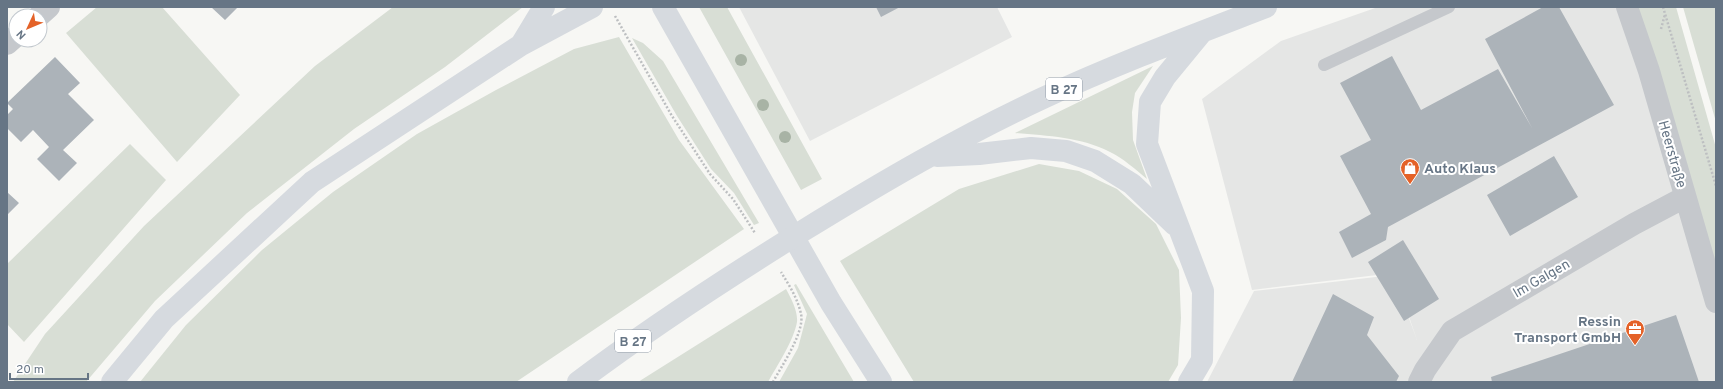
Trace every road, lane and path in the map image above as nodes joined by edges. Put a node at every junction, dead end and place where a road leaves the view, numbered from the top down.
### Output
1 (544, 7) edge
2 (592, 7) edge
3 (663, 7) edge
4 (1266, 7) edge
5 (1449, 7) edge
6 (1627, 7) edge
7 (1663, 7) edge
8 (614, 14) dead end
9 (1203, 31) junction
10 (521, 45) junction
11 (1324, 65) dead end
12 (929, 156) junction
13 (1716, 186) edge
14 (1685, 197) junction
15 (1179, 229) junction
16 (758, 237) dead end
17 (779, 269) dead end
18 (1716, 302) edge
19 (112, 382) edge
20 (578, 382) edge
21 (773, 382) edge
22 (881, 382) edge
23 (1189, 382) edge
24 (1419, 382) edge

1 - 10 main road
2 - 10 main road
3 - 22 main road
4 - 9 main road, B 27
5 - 11 lane
6 - 14 street, Heerstraße
7 - 13 path
8 - 16 path
9 - 12 main road, B 27
9 - 15 main road
10 - 19 main road
12 - 15 main road
12 - 20 main road, B 27
14 - 18 street, Heerstraße
14 - 24 street, Im Galgen
15 - 23 main road
17 - 21 path

